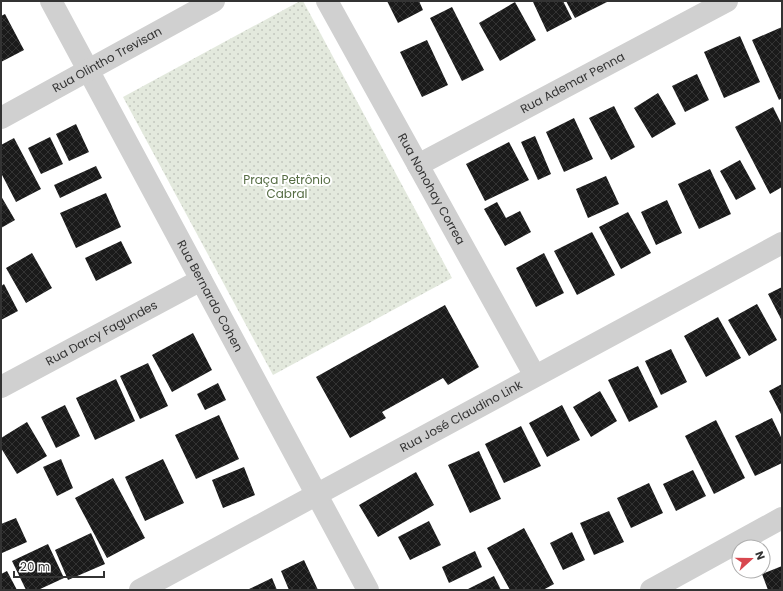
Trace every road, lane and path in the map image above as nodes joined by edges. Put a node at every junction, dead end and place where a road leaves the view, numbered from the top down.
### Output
1 (51, 1) edge
2 (214, 1) edge
3 (327, 1) edge
4 (727, 1) edge
5 (89, 70) junction
6 (1, 118) edge
7 (418, 164) junction
8 (782, 244) edge
9 (201, 280) junction
10 (536, 376) junction
11 (1, 387) edge
12 (317, 494) junction
13 (782, 518) edge
14 (140, 590) edge
15 (368, 590) edge
16 (650, 590) edge

1 - 5 street, Rua Bernardo Cohen
2 - 5 street, Rua Olintho Trevisan
3 - 7 street, Rua Nonohay Correa
4 - 7 street, Rua Ademar Penna
5 - 6 street, Rua Olintho Trevisan
5 - 9 street, Rua Bernardo Cohen
7 - 10 street, Rua Nonohay Correa
8 - 10 street, Rua José Claudino Link
9 - 11 street, Rua Darcy Fagundes
9 - 12 street, Rua Bernardo Cohen
10 - 12 street, Rua José Claudino Link
12 - 14 street, Rua José Claudino Link
12 - 15 street, Rua Bernardo Cohen
13 - 16 street

